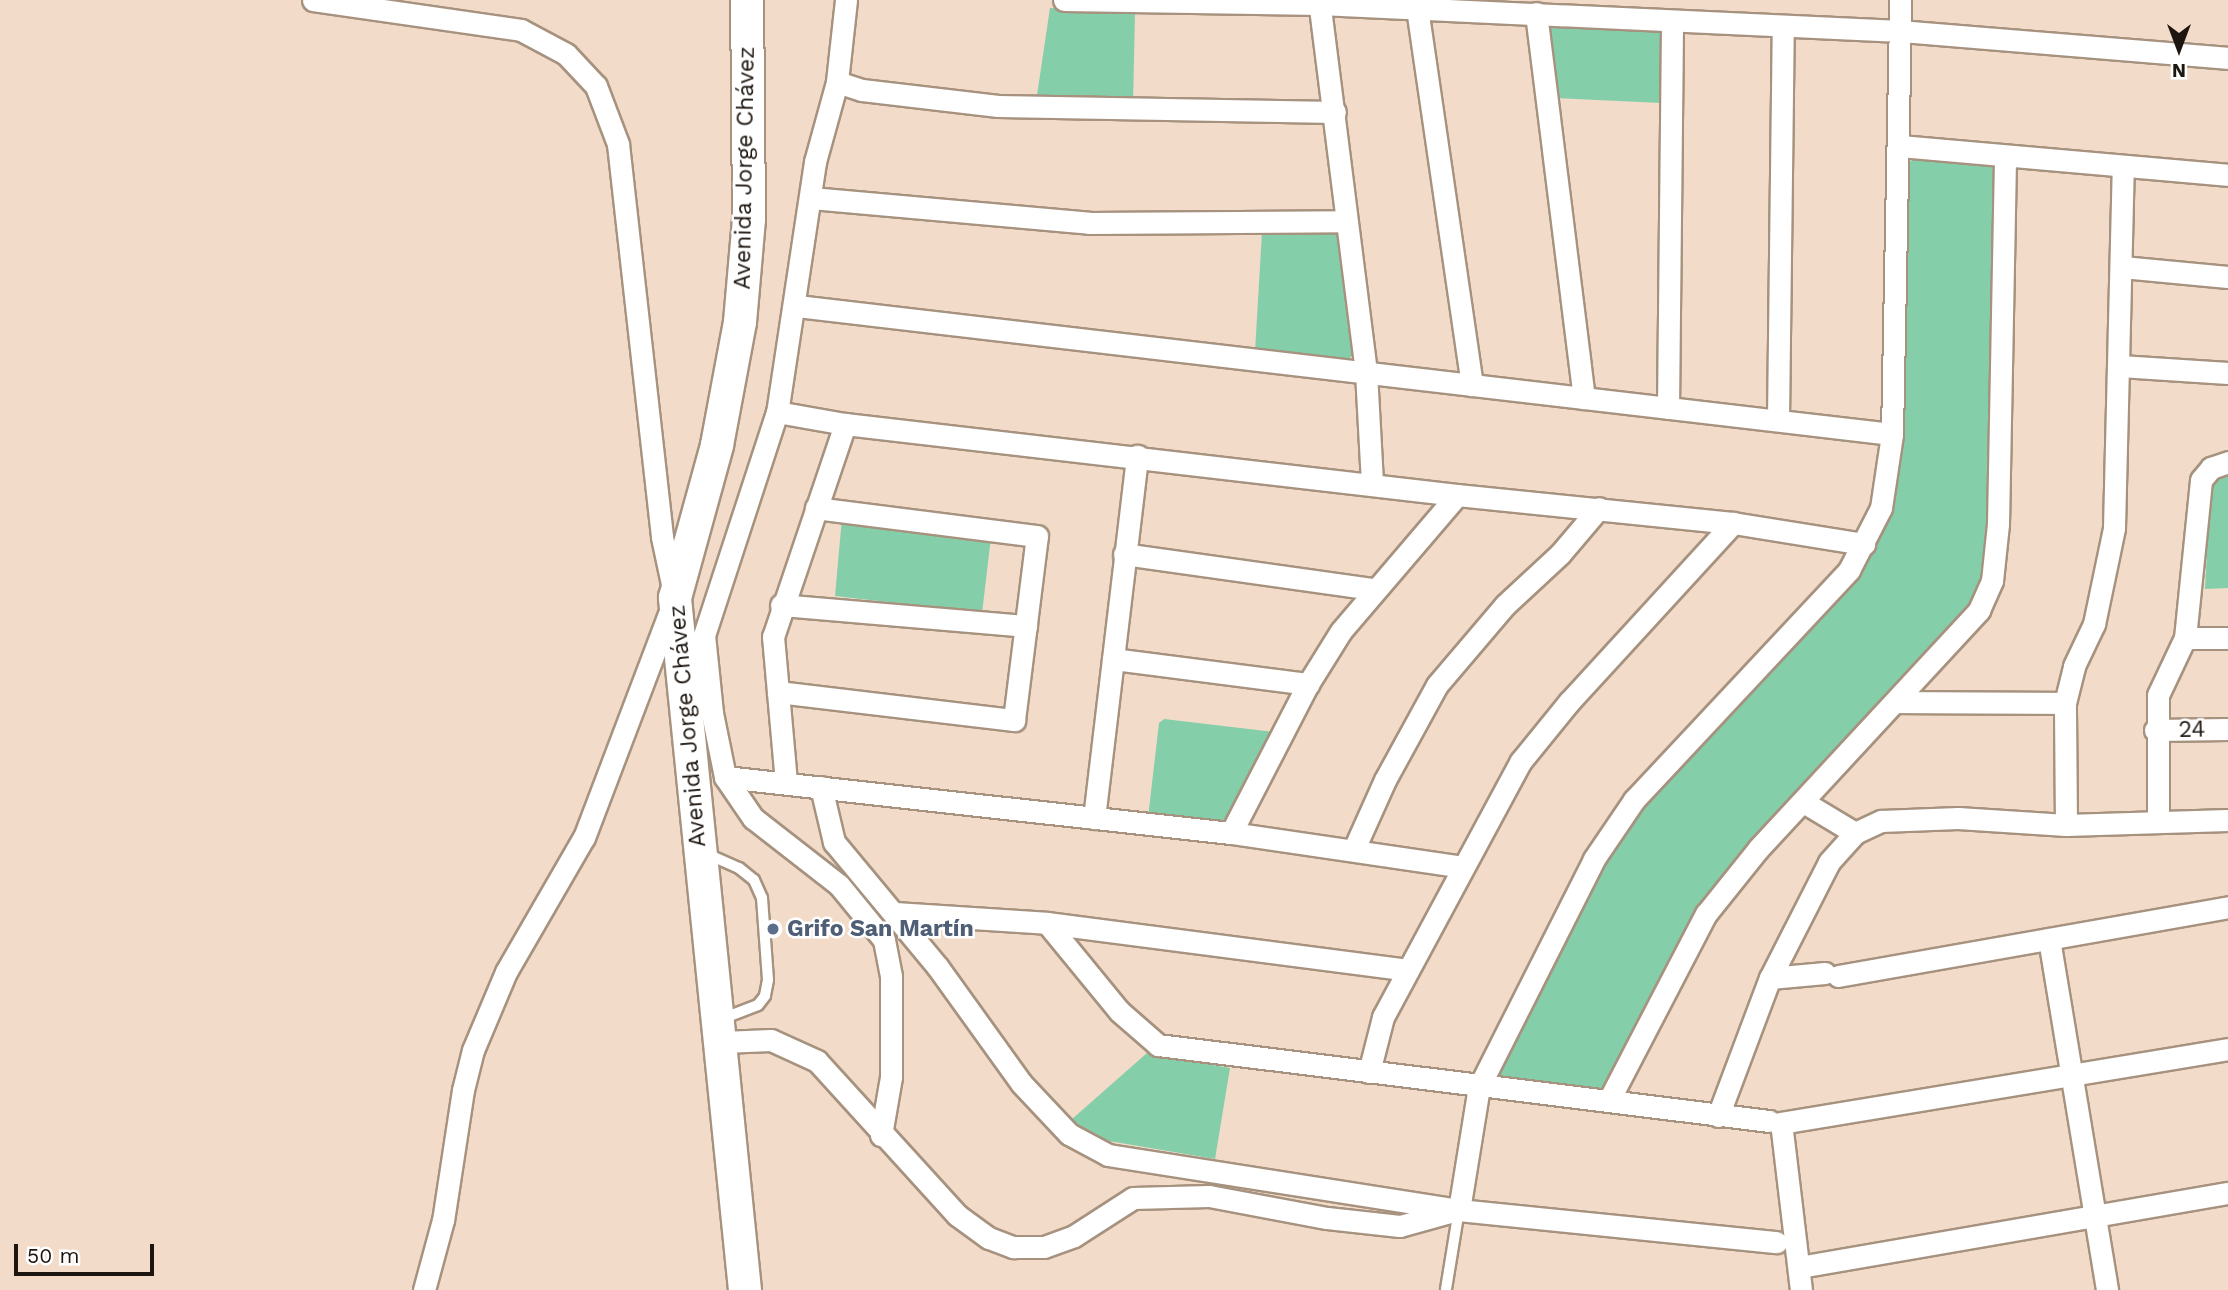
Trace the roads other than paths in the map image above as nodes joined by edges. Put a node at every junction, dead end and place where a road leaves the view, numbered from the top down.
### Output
1 (313, 0) edge
2 (747, 0) edge
3 (846, 0) edge
4 (1064, 0) edge
5 (1899, 0) edge
6 (1320, 2) edge
7 (1417, 8) junction
8 (1536, 13) junction
9 (1672, 22) junction
10 (1783, 26) junction
11 (1900, 31) junction
12 (2228, 58) edge
13 (837, 82) junction
14 (1335, 112) junction
15 (1899, 146) junction
16 (2005, 159) junction
17 (2123, 167) junction
18 (2228, 175) edge
19 (811, 198) junction
20 (1346, 221) junction
21 (2122, 267) junction
22 (2228, 277) edge
23 (797, 306) junction
24 (2120, 366) junction
25 (1366, 372) junction
26 (2228, 373) edge
27 (1472, 385) junction
28 (1584, 398) junction
29 (1668, 408) junction
30 (777, 412) junction
31 (1778, 418) junction
32 (845, 424) junction
33 (1892, 434) junction
34 (1137, 456) junction
35 (2228, 461) edge
36 (1371, 483) junction
37 (1457, 495) junction
38 (816, 508) junction
39 (1599, 508) junction
40 (1733, 523) junction
41 (1864, 544) junction
42 (1124, 554) junction
43 (1374, 589) junction
44 (675, 598) junction
45 (781, 605) junction
46 (1026, 626) junction
47 (2185, 638) junction
48 (2228, 638) edge
49 (1114, 659) junction
50 (1308, 684) junction
51 (778, 692) junction
52 (1898, 702) junction
53 (2065, 703) junction
54 (2228, 729) edge
55 (2155, 730) junction
56 (725, 777) junction
57 (786, 782) junction
58 (821, 787) junction
59 (1805, 803) junction
60 (1094, 818) junction
61 (2228, 820) edge
62 (2158, 822) junction
63 (2066, 825) junction
64 (1231, 833) junction
65 (1854, 833) junction
66 (1354, 849) junction
67 (700, 851) junction
68 (1463, 867) junction
69 (2228, 907) edge
70 (894, 913) junction
71 (1047, 923) junction
72 (1097, 930) junction
73 (2049, 939) junction
74 (1075, 960) junction
75 (1408, 970) junction
76 (1770, 978) junction
77 (720, 1031) junction
78 (2228, 1049) edge
79 (1369, 1072) junction
80 (2071, 1076) junction
81 (1479, 1087) junction
82 (1609, 1100) junction
83 (1718, 1116) junction
84 (1775, 1122) junction
85 (881, 1135) junction
86 (2228, 1193) edge
87 (1459, 1210) junction
88 (2095, 1215) junction
89 (1776, 1242) dead end
90 (1799, 1266) junction
91 (1446, 1289) edge
92 (424, 1290) edge
93 (745, 1290) edge
94 (1801, 1290) edge
95 (2107, 1290) edge

1 - 44 street
2 - 44 main road, Avenida Jorge Chávez
3 - 13 street
4 - 6 street
5 - 11 street
6 - 7 street
6 - 14 street
7 - 8 street
7 - 27 street
8 - 9 street
8 - 28 street
9 - 10 street
9 - 29 street
10 - 11 street
10 - 31 street
11 - 12 street
11 - 15 street
13 - 14 street
13 - 19 street
14 - 20 street
15 - 16 street
15 - 33 street
16 - 17 street
16 - 52 street
17 - 18 street
17 - 21 street
19 - 20 street
19 - 23 street
20 - 25 street
21 - 22 street
21 - 24 street
23 - 25 street
23 - 30 street
24 - 26 street
24 - 53 street
25 - 27 street
25 - 36 street
27 - 28 street
28 - 29 street
29 - 31 street
30 - 32 street
30 - 56 street
31 - 33 street
32 - 34 street
32 - 38 street
33 - 41 street
34 - 36 street
34 - 42 street
35 - 47 street
36 - 37 street
37 - 39 street
37 - 43 street
38 - 45 street
38 - 46 street
39 - 40 street
39 - 66 street
40 - 41 street
40 - 68 street
41 - 81 street
42 - 43 street
42 - 49 street
43 - 50 street
44 - 67 main road, Avenida Jorge Chávez
44 - 92 street
45 - 46 street
45 - 51 street
46 - 51 street
47 - 48 street
47 - 55 street
49 - 50 street
49 - 60 street
50 - 64 street
51 - 57 street
52 - 53 street
52 - 59 street
53 - 63 street
54 - 55 street, 24
55 - 62 street
56 - 57 street
56 - 85 street
57 - 58 street
58 - 60 street
58 - 70 street
59 - 65 street
59 - 82 street
60 - 64 street
61 - 62 street
62 - 63 street
63 - 65 street
64 - 66 street
65 - 76 street
66 - 68 street
67 - 77 main road, Avenida Jorge Chávez
67 - 77 lane
68 - 75 street
69 - 73 street
70 - 71 street
70 - 87 street
71 - 72 street
71 - 74 street
72 - 74 street
72 - 75 street
73 - 76 street
73 - 80 street
74 - 79 street
75 - 79 street
76 - 83 street
77 - 85 street
77 - 93 main road, Avenida Jorge Chávez
78 - 80 street
79 - 81 street
80 - 84 street
80 - 88 street
81 - 82 street
81 - 87 street
82 - 83 street
83 - 84 street
84 - 90 street
85 - 87 street
86 - 88 street
87 - 89 street
87 - 91 lane
88 - 90 street
88 - 95 street
90 - 94 street

